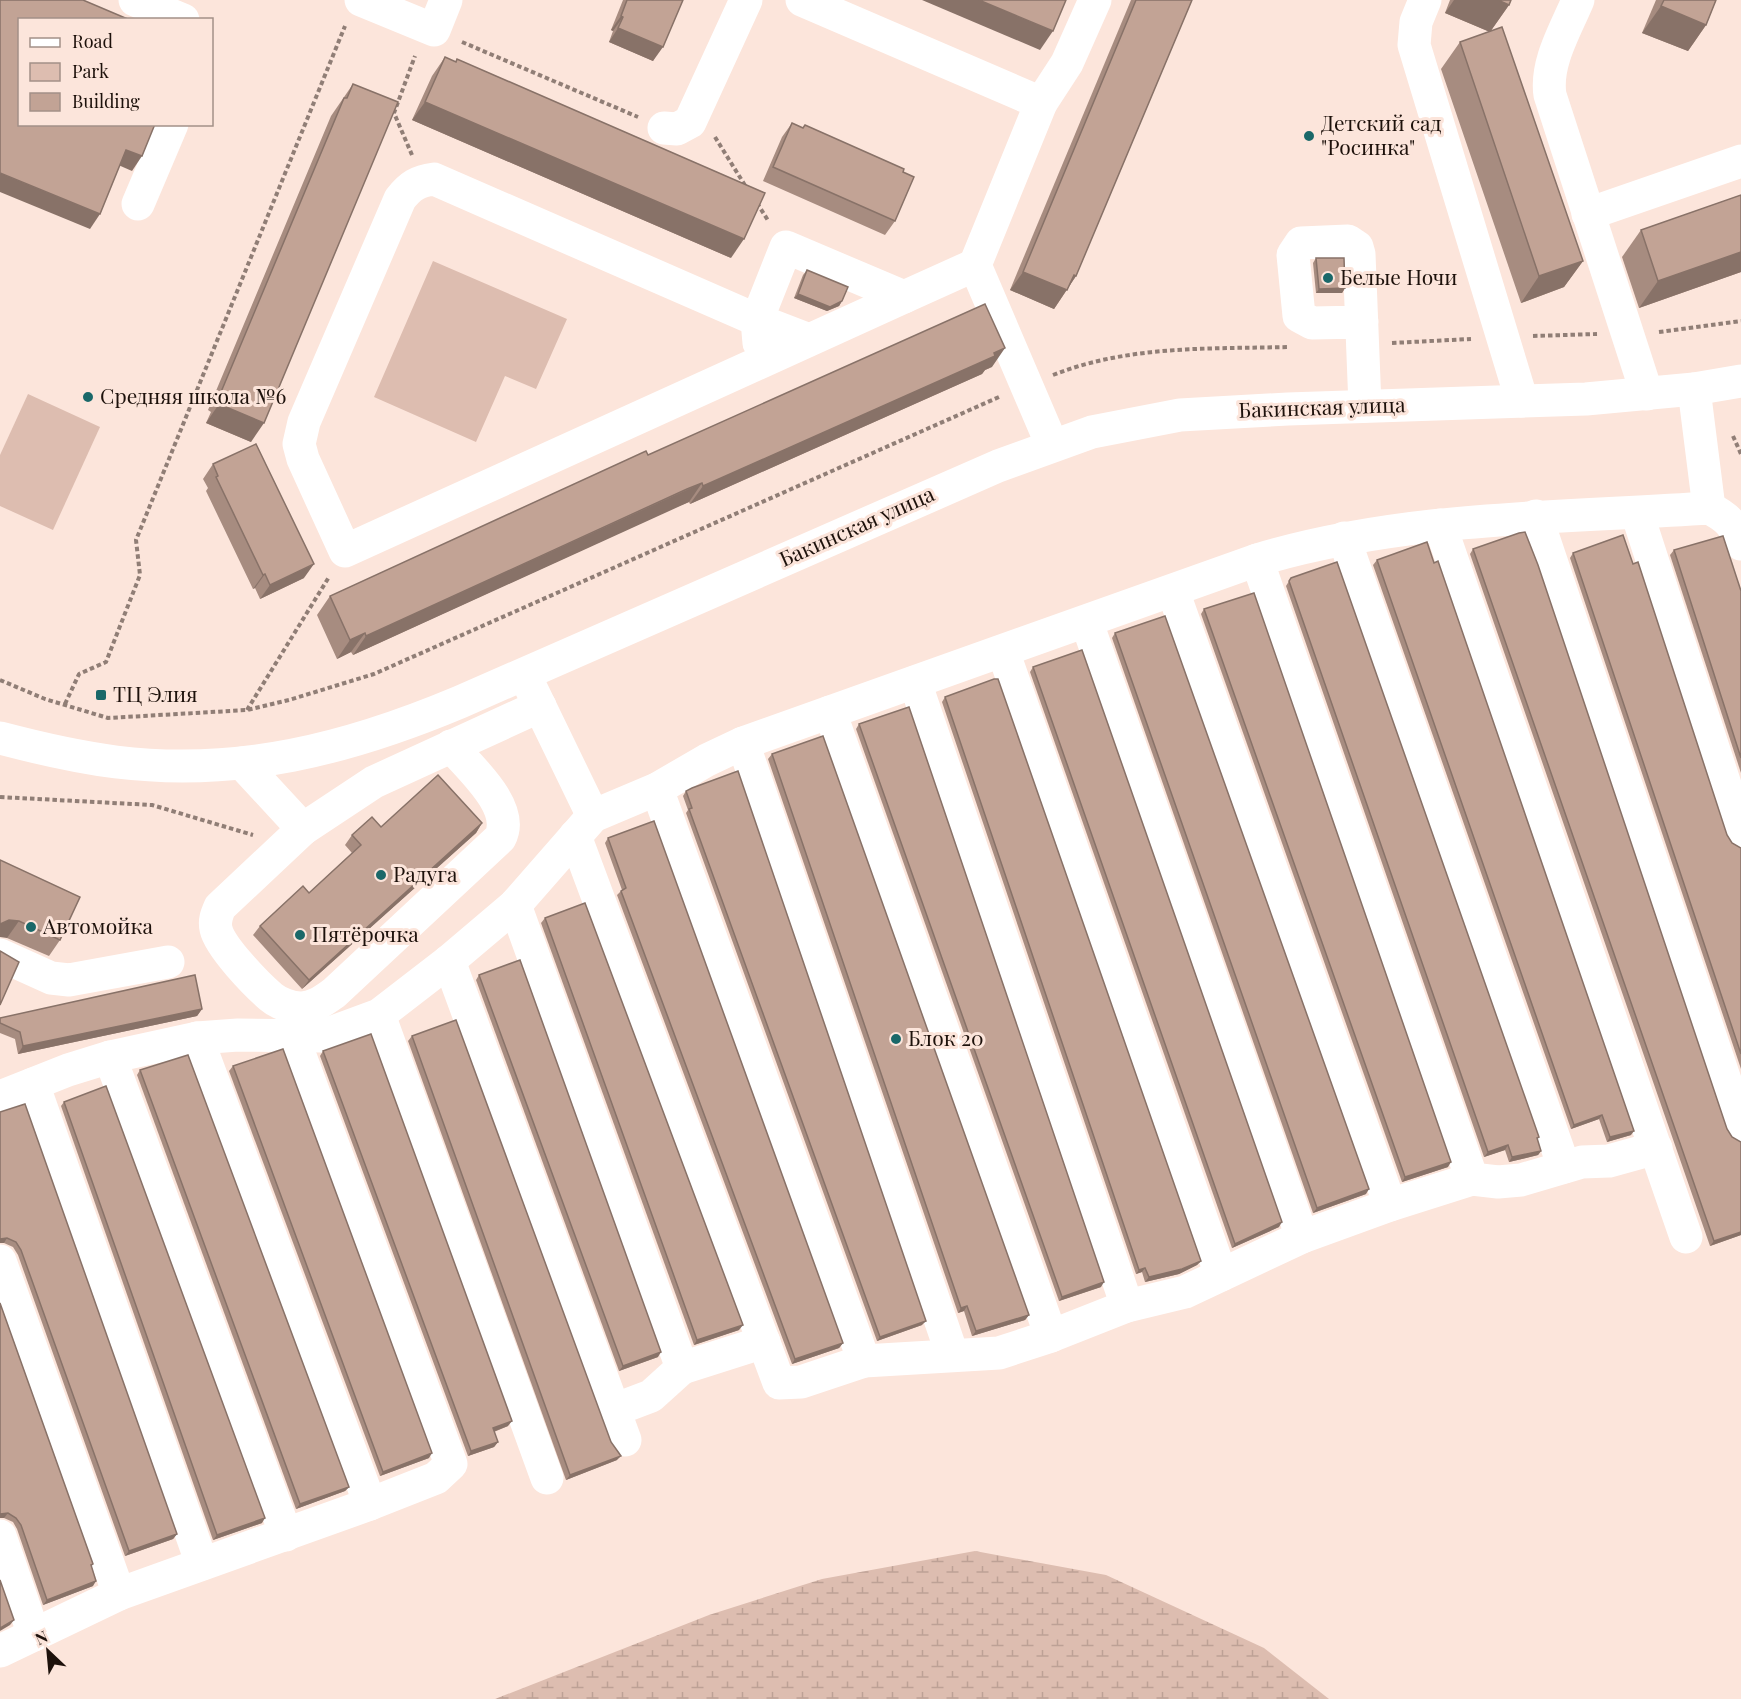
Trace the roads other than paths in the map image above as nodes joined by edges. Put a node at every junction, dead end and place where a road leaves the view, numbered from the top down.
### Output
1 (135, 0) edge
2 (447, 0) edge
3 (746, 0) edge
4 (802, 0) edge
5 (1095, 0) edge
6 (1425, 0) edge
7 (1578, 0) edge
8 (354, 11) edge
9 (178, 18) edge
10 (1041, 103) junction
11 (171, 126) edge
12 (664, 128) road end
13 (1741, 161) edge
14 (138, 204) dead end
15 (1588, 214) junction
16 (975, 264) junction
17 (904, 297) junction
18 (757, 320) junction
19 (1362, 322) dead end
20 (810, 340) junction
21 (760, 362) junction
22 (1741, 381) edge
23 (1694, 389) junction
24 (1647, 394) junction
25 (1522, 401) junction
26 (1365, 406) junction
27 (1052, 445) junction
28 (1709, 508) junction
29 (1637, 513) junction
30 (1536, 516) junction
31 (1440, 525) junction
32 (1344, 538) junction
33 (1741, 544) edge
34 (1257, 560) junction
35 (1173, 591) junction
36 (1086, 622) junction
37 (1003, 651) junction
38 (524, 673) junction
39 (915, 682) junction
40 (540, 706) junction
41 (830, 712) junction
42 (0, 738) edge
43 (743, 743) junction
44 (451, 746) junction
45 (242, 764) junction
46 (657, 789) junction
47 (584, 826) junction
48 (1741, 834) edge
49 (295, 837) junction
50 (515, 905) junction
51 (0, 955) edge
52 (449, 961) junction
53 (168, 962) dead end
54 (379, 1014) junction
55 (293, 1036) junction
56 (197, 1038) junction
57 (110, 1057) junction
58 (33, 1084) junction
59 (0, 1097) edge
60 (1741, 1128) edge
61 (1656, 1148) junction
62 (1564, 1167) junction
63 (1472, 1179) junction
64 (1390, 1205) junction
65 (1302, 1237) junction
66 (1686, 1237) dead end
67 (0, 1261) edge
68 (1221, 1275) junction
69 (1127, 1306) junction
70 (1051, 1336) junction
71 (764, 1342) junction
72 (952, 1354) junction
73 (864, 1361) junction
74 (682, 1368) junction
75 (614, 1410) junction
76 (625, 1440) dead end
77 (547, 1478) dead end
78 (370, 1504) junction
79 (0, 1536) edge
80 (286, 1536) junction
81 (202, 1563) junction
82 (119, 1594) junction
83 (34, 1635) junction
84 (0, 1651) edge

1 - 9 street
2 - 8 street
3 - 12 street
4 - 10 street
5 - 10 street
6 - 25 street
7 - 15 street
10 - 16 street
11 - 14 street
13 - 15 street
15 - 24 street
16 - 17 street
16 - 27 street
17 - 18 street
17 - 20 street
18 - 20 street
18 - 21 street
18 - 21 street
19 - 26 street
20 - 21 street
22 - 23 street, Бакинская улица
23 - 24 street, Бакинская улица
23 - 28 street
24 - 25 street, Бакинская улица
25 - 26 street, Бакинская улица
26 - 27 street, Бакинская улица
27 - 38 street, Бакинская улица
28 - 29 street
28 - 33 street
29 - 30 street
29 - 48 street
30 - 31 street
30 - 60 street
31 - 32 street
31 - 61 street
32 - 34 street
32 - 62 street
34 - 35 street
34 - 63 street
35 - 36 street
35 - 64 street
36 - 37 street
36 - 65 street
37 - 39 street
37 - 68 street
38 - 40 street
38 - 45 street, Бакинская улица
39 - 41 street
39 - 69 street
40 - 44 street
40 - 47 street
41 - 43 street
41 - 70 street
42 - 45 street, Бакинская улица
43 - 46 street
43 - 72 street
44 - 49 street
44 - 49 street
45 - 49 street
46 - 47 street
46 - 73 street
47 - 50 street
47 - 71 street
50 - 52 street
50 - 74 street
51 - 53 street
52 - 54 street
52 - 75 street
54 - 55 street
54 - 77 street
55 - 56 street
55 - 78 street
56 - 57 street
56 - 78 street
57 - 58 street
57 - 80 street
58 - 59 street
58 - 81 street
61 - 62 street
61 - 66 street
62 - 63 street
63 - 64 street
64 - 65 street
65 - 68 street
67 - 82 street
68 - 69 street
69 - 70 street
70 - 72 street
71 - 73 street
71 - 74 street
72 - 73 street
74 - 75 street
75 - 76 street
78 - 80 street
79 - 83 street
80 - 81 street
81 - 82 street
82 - 83 street
83 - 84 street

